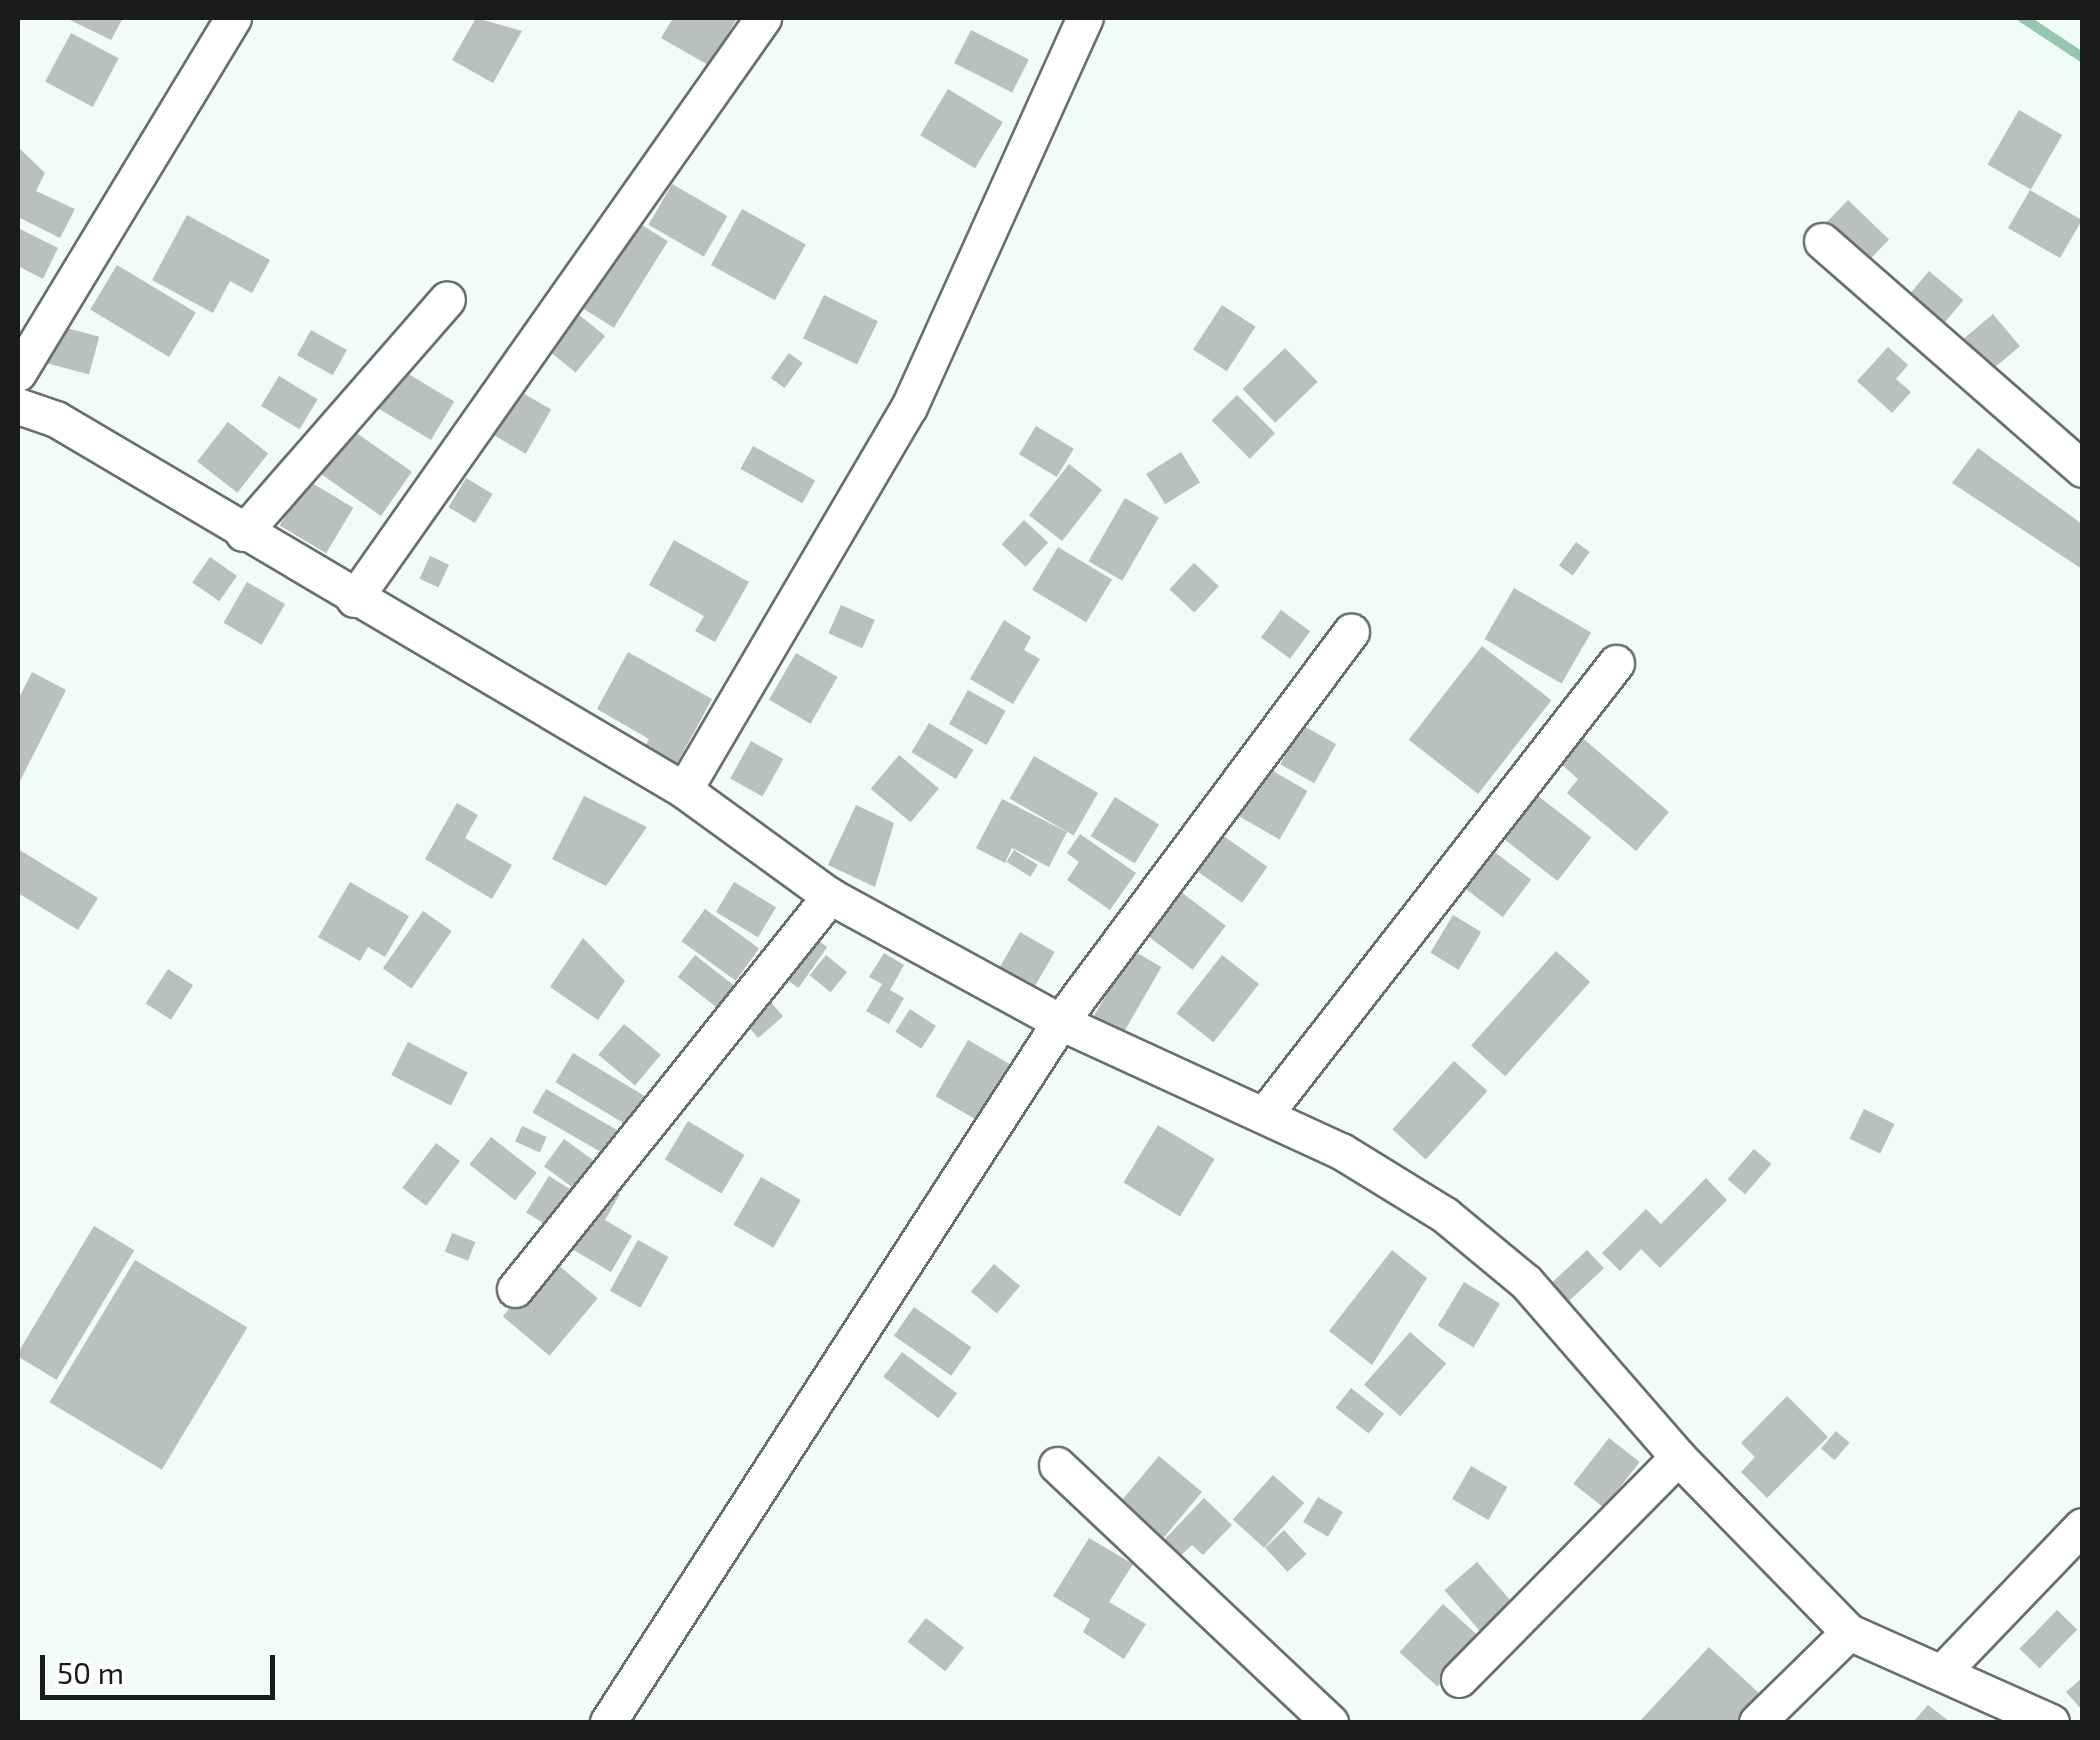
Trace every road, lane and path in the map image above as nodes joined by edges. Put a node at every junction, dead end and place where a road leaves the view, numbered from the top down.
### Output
1 (233, 18) edge
2 (763, 18) edge
3 (1084, 18) edge
4 (1822, 241) dead end
5 (447, 299) dead end
6 (18, 373) edge
7 (18, 406) edge
8 (2082, 469) edge
9 (244, 533) junction
10 (354, 599) junction
11 (1351, 630) dead end
12 (1616, 663) dead end
13 (684, 790) junction
14 (830, 896) junction
15 (1060, 1022) junction
16 (1264, 1115) junction
17 (515, 1289) dead end
18 (1678, 1457) junction
19 (1057, 1465) dead end
20 (2082, 1526) edge
21 (1849, 1632) junction
22 (1944, 1671) junction
23 (1459, 1680) dead end
24 (608, 1722) edge
25 (1330, 1722) edge
26 (1757, 1722) edge
27 (2051, 1722) edge

1 - 6 street
2 - 10 street
3 - 13 street
4 - 8 street
5 - 9 street
7 - 9 street
9 - 10 street
10 - 13 street
11 - 15 street
12 - 16 street
13 - 14 street
14 - 15 street
14 - 17 street
15 - 16 street
15 - 24 street
16 - 18 street
18 - 21 street
18 - 23 street
19 - 25 street
20 - 22 street
21 - 22 street
21 - 26 street
22 - 27 street

